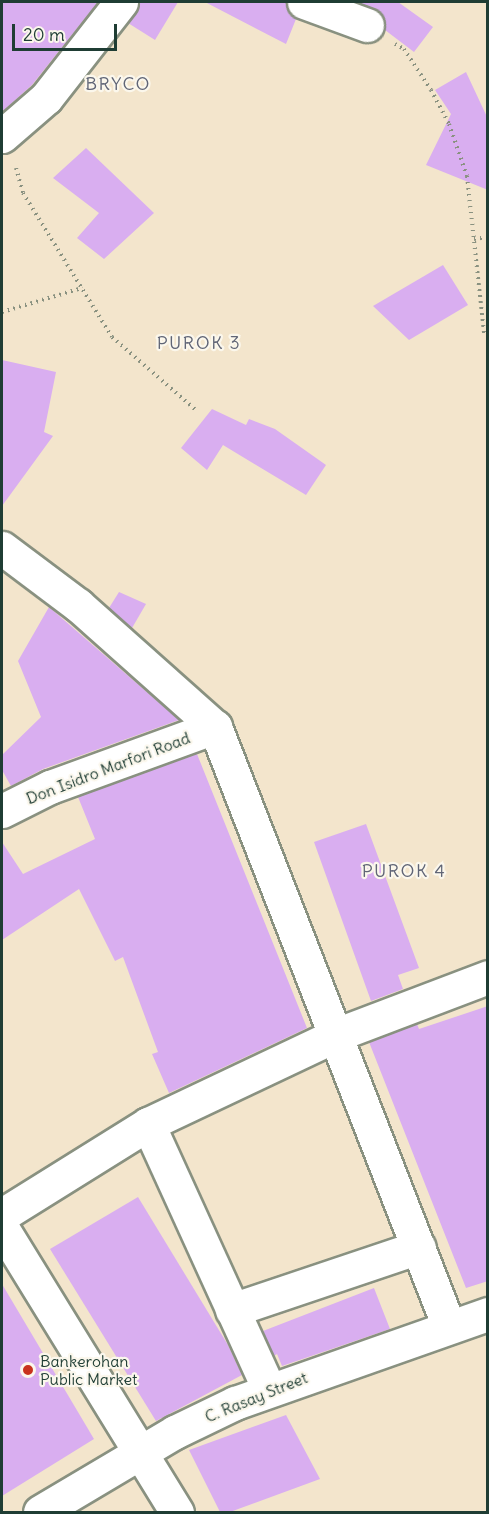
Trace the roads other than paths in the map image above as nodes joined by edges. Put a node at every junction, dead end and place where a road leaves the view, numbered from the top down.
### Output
1 (121, 2) edge
2 (304, 2) edge
3 (367, 25) road end
4 (4, 135) edge
5 (2, 548) edge
6 (215, 727) junction
7 (2, 811) edge
8 (488, 976) edge
9 (338, 1034) junction
10 (148, 1124) junction
11 (2, 1215) edge
12 (2, 1228) edge
13 (419, 1247) junction
14 (232, 1310) junction
15 (488, 1314) edge
16 (449, 1327) junction
17 (268, 1390) junction
18 (142, 1452) junction
19 (40, 1512) edge
20 (177, 1512) edge

1 - 4 street
2 - 3 street
5 - 6 street
6 - 7 street, Don Isidro Marfori Road
6 - 9 street
8 - 9 street
9 - 10 street
9 - 13 street
10 - 11 street
10 - 14 street
12 - 18 street
13 - 14 street
13 - 16 street
14 - 17 street
15 - 16 street, C. Rasay Street
16 - 17 street, C. Rasay Street
17 - 18 street, C. Rasay Street
18 - 19 street, C. Rasay Street
18 - 20 street

